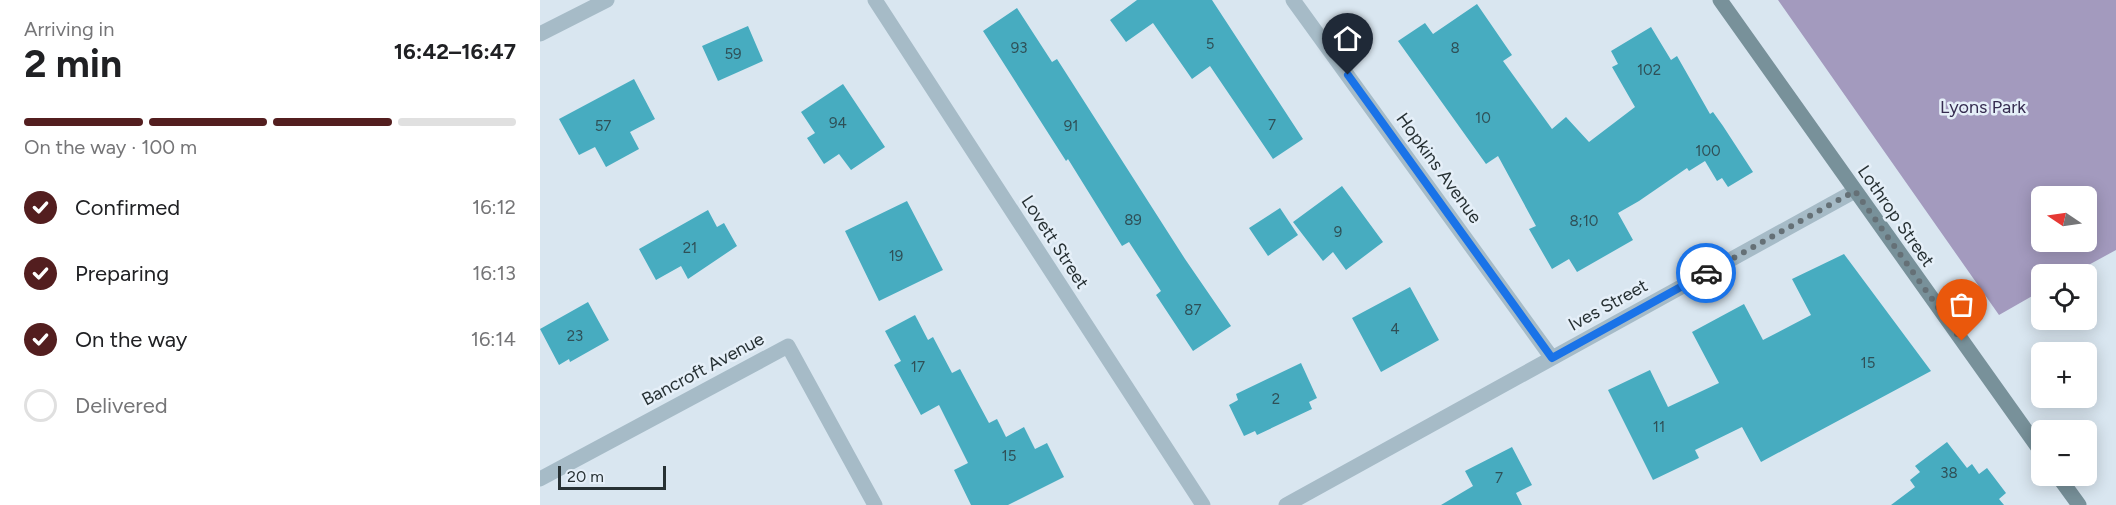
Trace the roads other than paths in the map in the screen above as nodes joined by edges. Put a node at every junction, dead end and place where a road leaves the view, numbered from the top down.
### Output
1 (607, 0) edge
2 (875, 0) edge
3 (1293, 0) edge
4 (1720, 0) edge
5 (540, 34) edge
6 (1855, 191) junction
7 (1552, 358) junction
8 (2031, 438) edge
9 (540, 479) edge
10 (2065, 486) edge
11 (875, 505) edge
12 (1203, 505) edge
13 (1286, 505) edge
14 (2079, 505) edge

1 - 5 street
2 - 12 street, Lovett Street
3 - 7 street, Hopkins Avenue
4 - 6 main road, Lothrop Street
6 - 7 street, Ives Street
6 - 8 main road, Lothrop Street
7 - 13 street, Ives Street
9 - 11 street, Bancroft Avenue
10 - 14 main road

